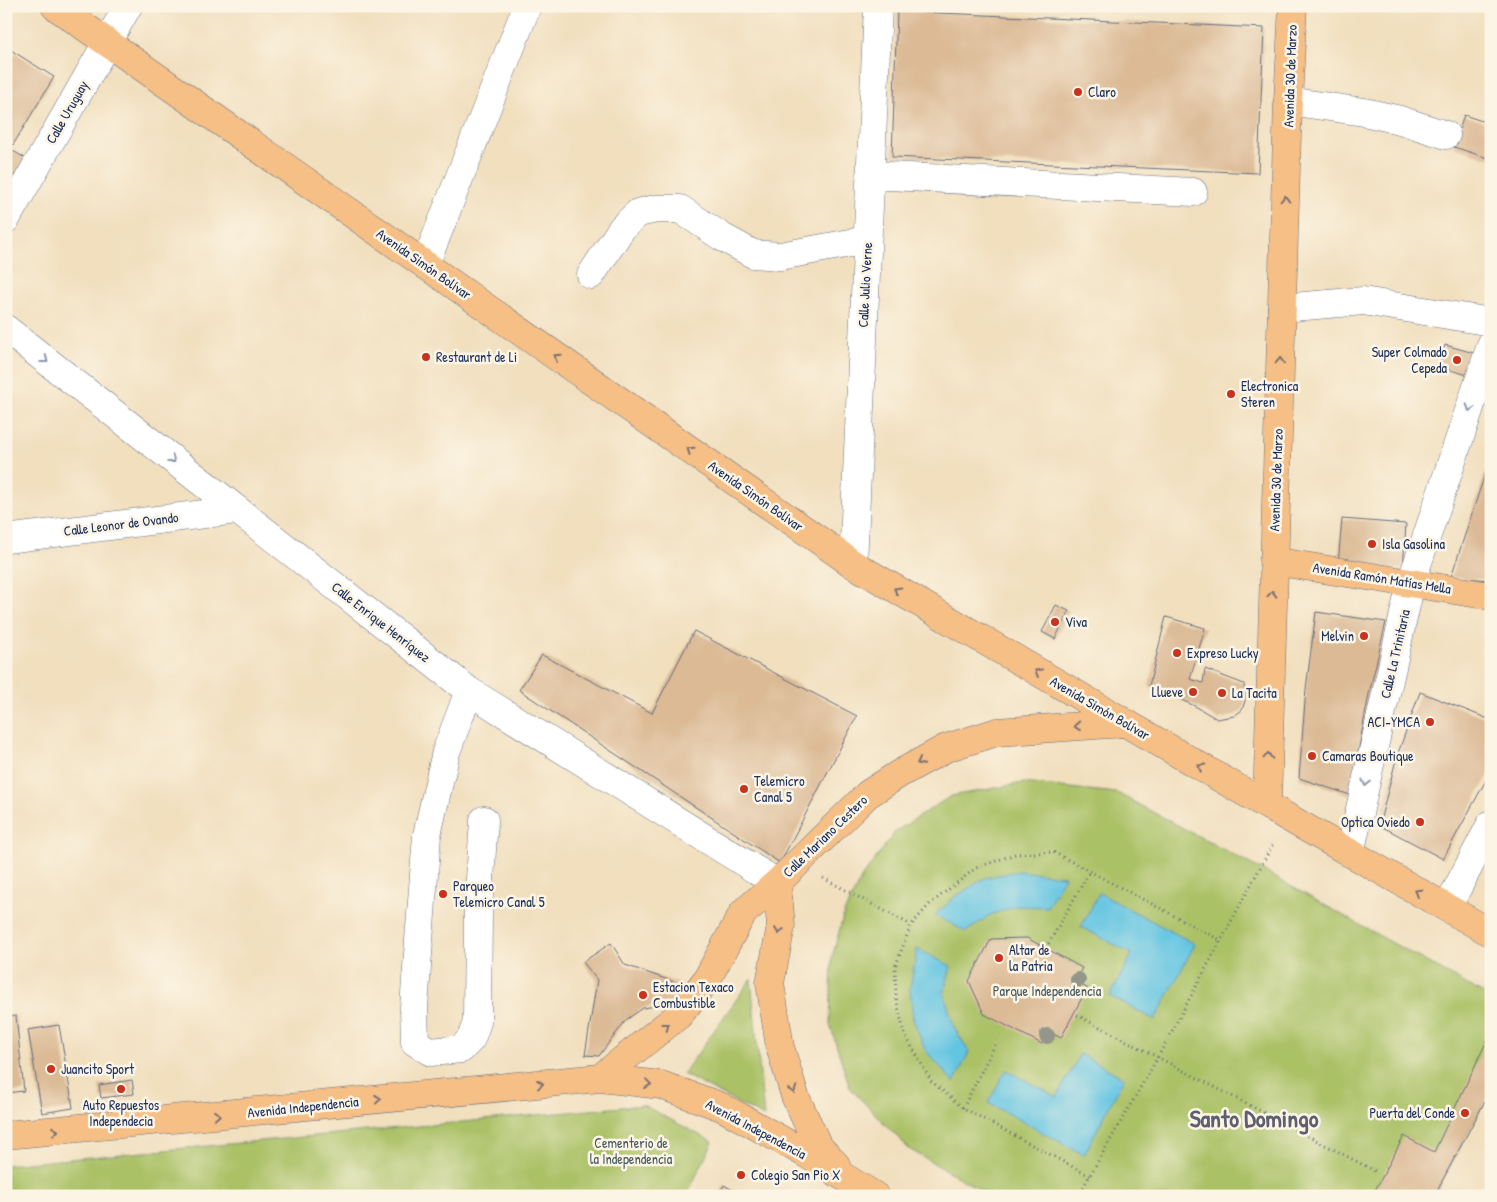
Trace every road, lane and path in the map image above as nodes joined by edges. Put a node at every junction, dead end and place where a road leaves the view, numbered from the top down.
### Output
1 (54, 6) edge
2 (128, 6) edge
3 (527, 6) edge
4 (878, 6) edge
5 (1293, 6) edge
6 (107, 43) junction
7 (1288, 101) junction
8 (1446, 135) dead end
9 (870, 175) junction
10 (1193, 192) dead end
11 (6, 219) edge
12 (867, 240) junction
13 (425, 265) junction
14 (591, 275) dead end
15 (1282, 308) junction
16 (1491, 322) edge
17 (6, 330) edge
18 (1491, 345) edge
19 (236, 510) junction
20 (6, 539) edge
21 (1273, 561) junction
22 (853, 564) junction
23 (1411, 583) junction
24 (1491, 596) edge
25 (469, 691) junction
26 (1125, 722) junction
27 (1277, 811) junction
28 (484, 820) dead end
29 (1491, 824) edge
30 (1350, 853) junction
31 (798, 863) junction
32 (1090, 871) junction
33 (777, 883) junction
34 (1447, 908) junction
35 (911, 924) junction
36 (1491, 933) edge
37 (1222, 941) junction
38 (1046, 948) dead end
39 (1077, 1015) dead end
40 (997, 1041) dead end
41 (1158, 1057) junction
42 (600, 1078) junction
43 (963, 1108) junction
44 (6, 1135) edge
45 (1375, 1171) dead end
46 (1090, 1176) junction
47 (865, 1190) edge
48 (1078, 1196) edge

1 - 6 main road, Avenida Simón Bolívar
2 - 6 street, Calle Uruguay
3 - 13 street
4 - 9 street, Calle Julio Verne
5 - 7 main road, Avenida 30 de Marzo
6 - 11 street, Calle Uruguay
6 - 13 main road, Avenida Simón Bolívar
7 - 8 street
15 -> 7 main road, Avenida 30 de Marzo
9 - 10 street
9 - 12 street, Calle Julio Verne
12 - 14 street
12 - 22 street, Calle Julio Verne
22 -> 13 main road, Avenida Simón Bolívar
15 - 16 street
21 -> 15 main road, Avenida 30 de Marzo
17 -> 19 street, Calle Enrique Henríquez
18 -> 23 street, Calle La Trinitaria
19 - 20 street, Calle Leonor de Ovando
19 - 25 street, Calle Enrique Henríquez
21 - 23 main road, Avenida Ramón Matías Mella
27 -> 21 main road, Avenida 30 de Marzo
26 -> 22 main road, Avenida Simón Bolívar
23 - 24 main road, Avenida Ramón Matías Mella
23 -> 30 street, Calle La Trinitaria
25 - 28 street
25 - 33 street, Calle Enrique Henríquez
27 -> 26 main road, Avenida Simón Bolívar
26 -> 31 main road, Calle Mariano Cestero
27 - 30 main road, Avenida Simón Bolívar
27 - 37 path
29 - 34 street
34 -> 30 main road, Avenida Simón Bolívar
31 - 33 main road, Calle Mariano Cestero
31 - 35 path
32 - 35 path
32 - 37 path
32 - 38 path
42 -> 33 main road
33 -> 47 main road, Calle Mariano Cestero
34 - 36 main road, Avenida Simón Bolívar
35 - 43 path
37 - 41 path
39 - 41 path
40 - 43 path
41 - 45 path
41 - 46 path
44 -> 42 main road, Avenida Independencia
42 -> 47 main road, Avenida Independencia
43 - 46 path
46 - 48 path

